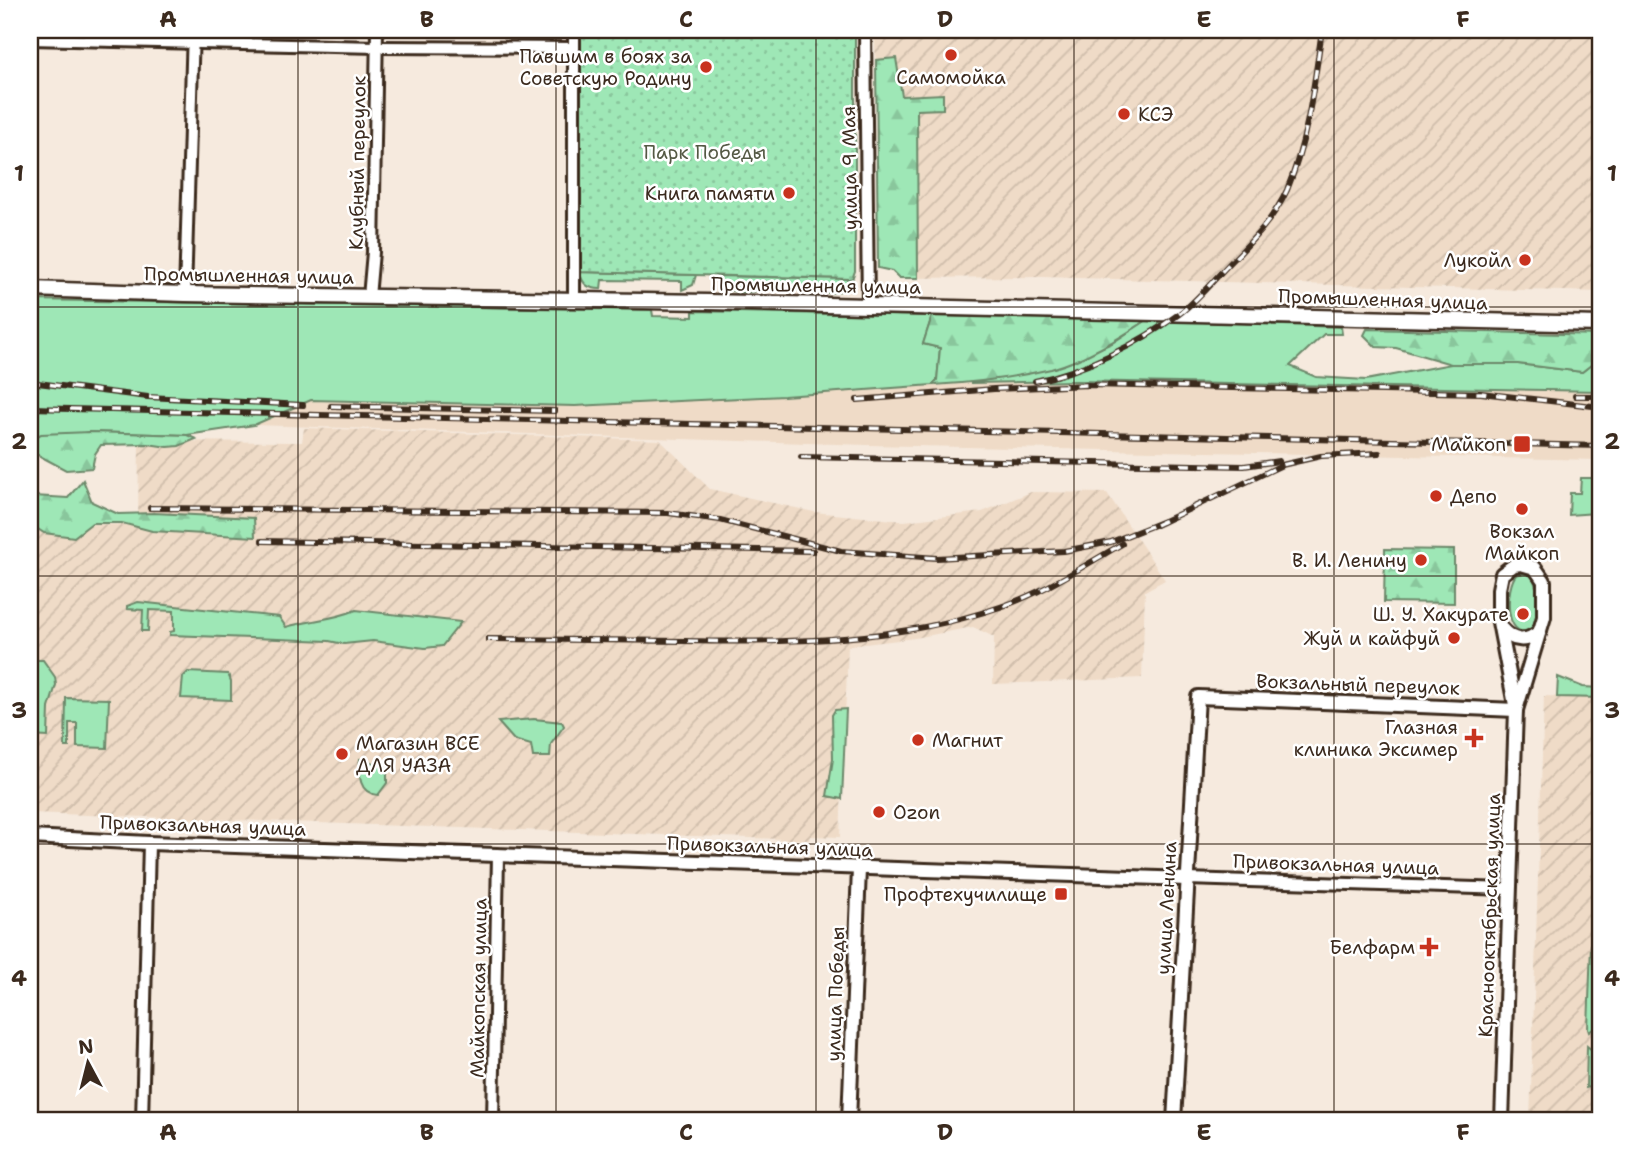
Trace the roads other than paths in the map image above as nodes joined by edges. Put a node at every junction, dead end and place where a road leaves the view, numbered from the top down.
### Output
1 (193, 30) edge
2 (377, 30) edge
3 (574, 30) edge
4 (865, 30) edge
5 (30, 39) edge
6 (193, 43) junction
7 (377, 47) junction
8 (574, 48) junction
9 (30, 289) edge
10 (185, 294) junction
11 (369, 297) junction
12 (574, 300) junction
13 (868, 306) junction
14 (1601, 324) edge
15 (1541, 628) junction
16 (1502, 629) junction
17 (1198, 697) joint
18 (1516, 710) junction
19 (30, 837) edge
20 (149, 843) junction
21 (498, 855) junction
22 (859, 869) junction
23 (1187, 879) junction
24 (1508, 889) junction
25 (142, 1121) edge
26 (493, 1121) edge
27 (849, 1121) edge
28 (1174, 1121) edge
29 (1502, 1121) edge

1 - 6 street
2 - 7 street, Клубный переулок
3 - 8 street
4 - 13 street, улица 9 Мая
5 - 6 street
6 - 7 street
6 - 10 street
7 - 8 street
7 - 11 street, Клубный переулок
8 - 12 street
9 - 10 main road, Промышленная улица
10 - 11 main road, Промышленная улица
11 - 12 main road, Промышленная улица
12 - 13 main road, Промышленная улица
13 - 14 main road, Промышленная улица
15 - 16 street
15 - 16 street
15 - 18 street
16 - 18 street
17 - 18 street, Вокзальный переулок
17 - 23 street, улица Ленина
18 - 24 street, Краснооктябрьская улица
19 - 20 street, Привокзальная улица
20 - 21 street, Привокзальная улица
20 - 25 street
21 - 22 street, Привокзальная улица
21 - 26 street, Майкопская улица
22 - 23 street, Привокзальная улица
22 - 27 street, улица Победы
23 - 24 street, Привокзальная улица
23 - 28 street, улица Ленина
24 - 29 street, Краснооктябрьская улица

